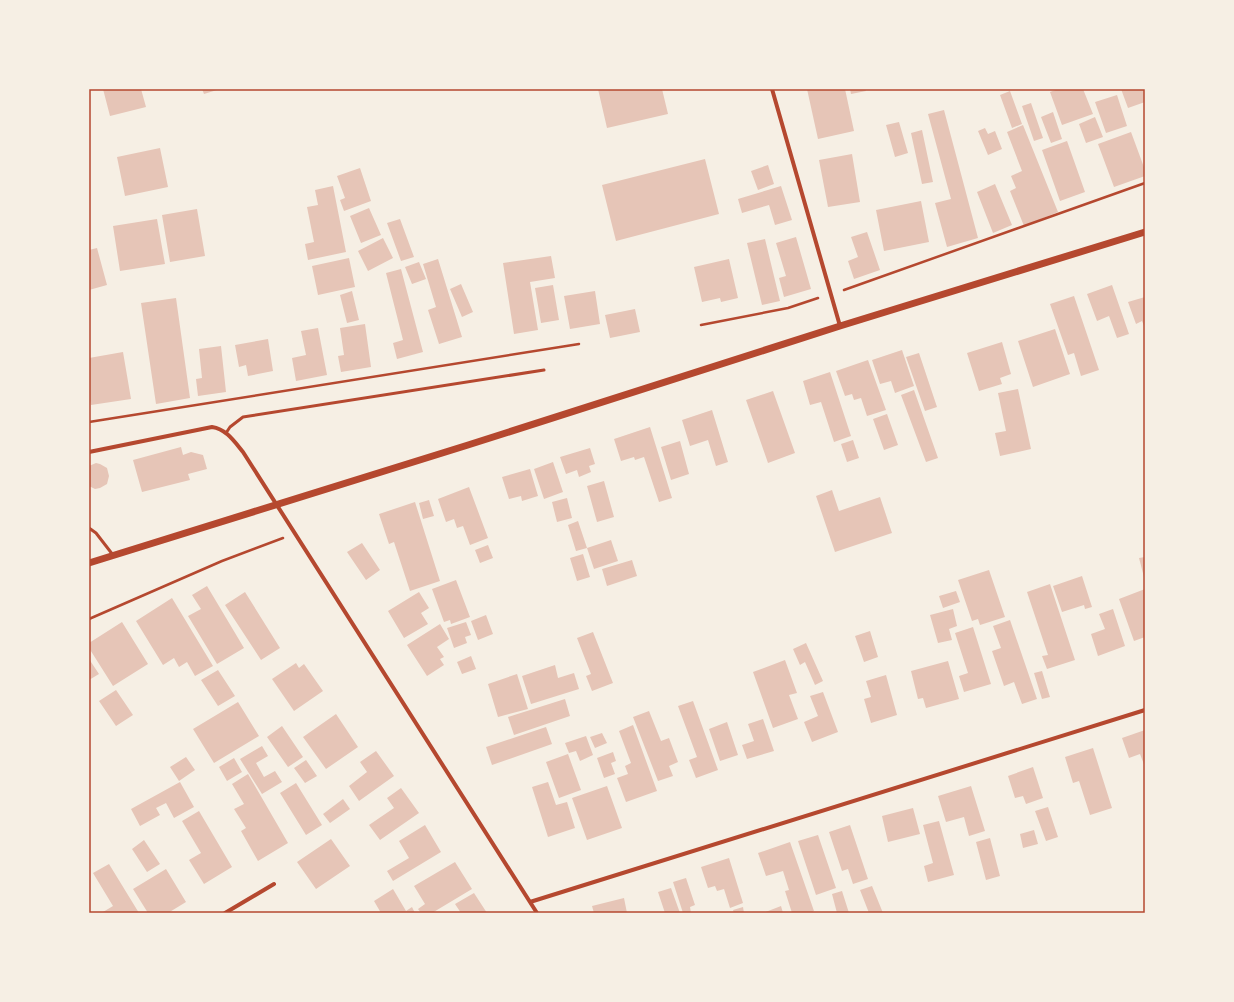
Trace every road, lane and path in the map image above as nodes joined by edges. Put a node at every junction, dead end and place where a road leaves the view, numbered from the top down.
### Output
1 (772, 89) edge
2 (1145, 183) edge
3 (1145, 232) edge
4 (831, 294) junction
5 (701, 325) dead end
6 (840, 326) junction
7 (579, 344) dead end
8 (544, 370) dead end
9 (89, 422) edge
10 (226, 433) junction
11 (89, 452) edge
12 (276, 504) junction
13 (89, 528) edge
14 (294, 534) junction
15 (113, 556) junction
16 (89, 563) edge
17 (89, 619) edge
18 (1145, 710) edge
19 (274, 884) dead end
20 (530, 902) junction
21 (225, 913) edge
22 (537, 913) edge

1 - 4 street
2 - 4 path
3 - 6 street
4 - 5 path
4 - 6 street
6 - 12 street
7 - 9 path
8 - 10 lane
10 - 11 street
10 - 12 street
12 - 14 street
12 - 15 street
13 - 15 lane
14 - 17 path
14 - 20 street
15 - 16 street
18 - 20 street
19 - 21 street
20 - 22 street

